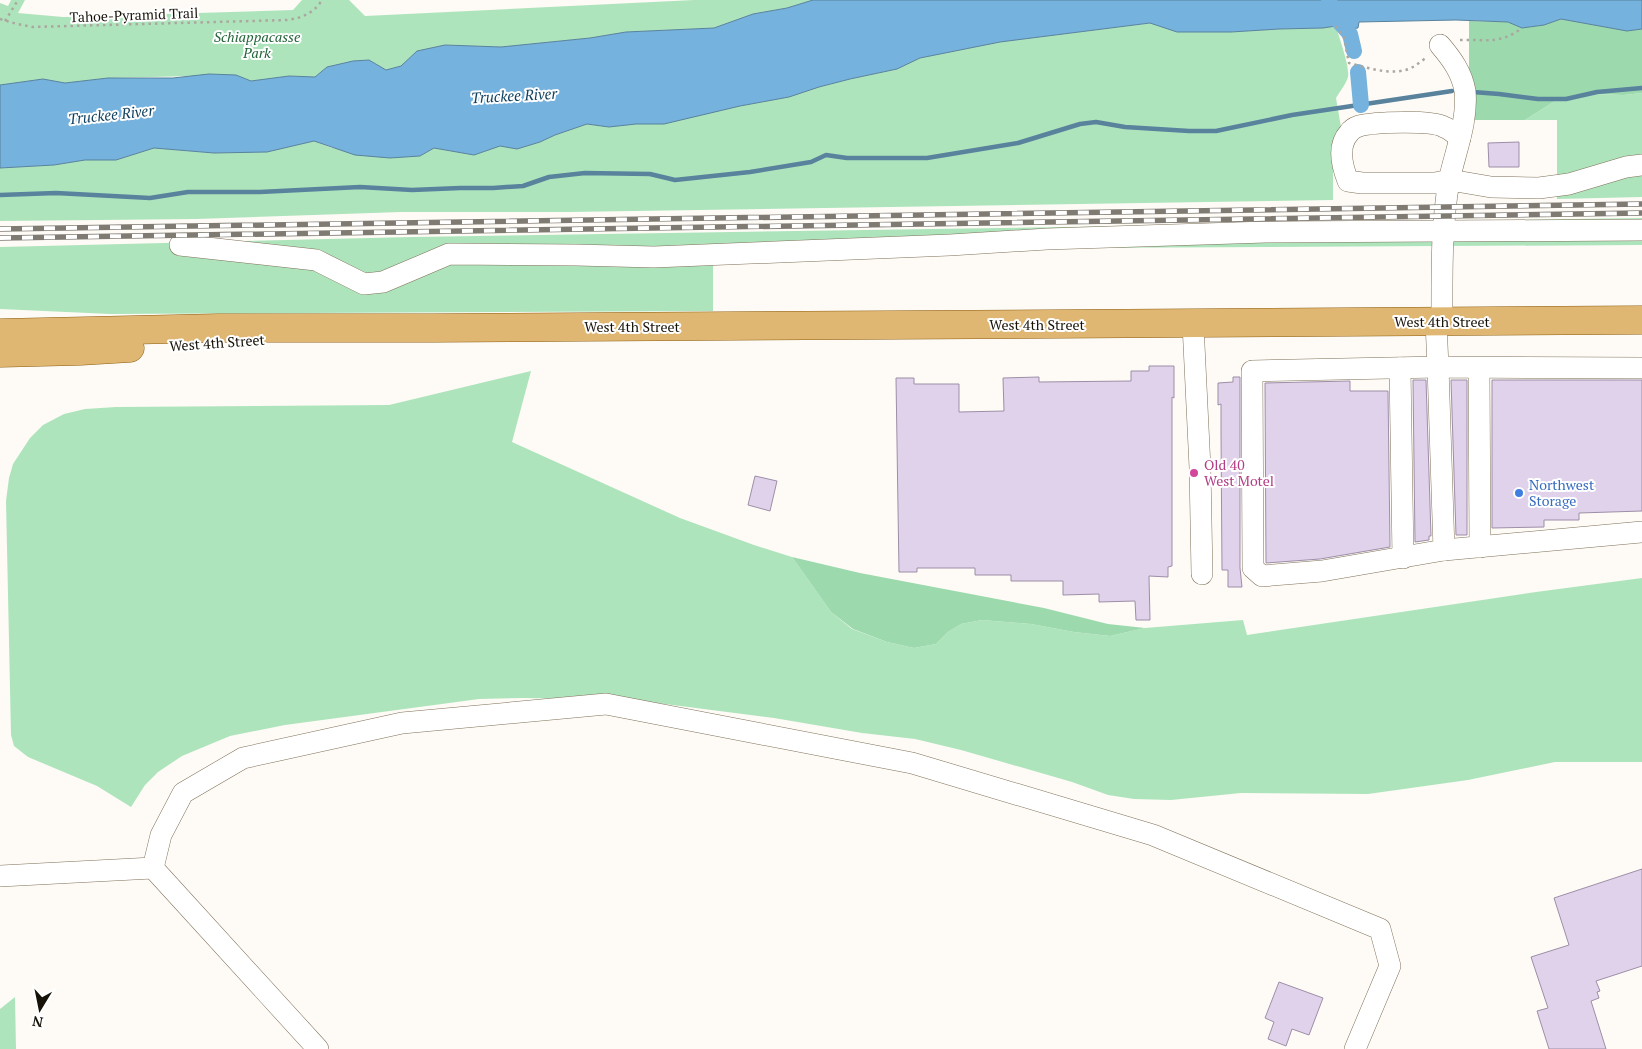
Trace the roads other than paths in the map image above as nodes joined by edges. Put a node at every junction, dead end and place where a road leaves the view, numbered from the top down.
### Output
1 (1440, 45) road end
2 (1460, 138) junction
3 (1642, 165) edge
4 (1450, 180) junction
5 (1444, 230) junction
6 (1642, 230) edge
7 (180, 245) dead end
8 (1642, 320) edge
9 (0, 322) edge
10 (1439, 322) junction
11 (1193, 324) junction
12 (433, 328) junction
13 (58, 332) junction
14 (0, 333) edge
15 (0, 353) edge
16 (1438, 367) junction
17 (1400, 368) junction
18 (1479, 368) junction
19 (1642, 368) edge
20 (1642, 532) edge
21 (1480, 547) junction
22 (1444, 550) junction
23 (1403, 558) junction
24 (1202, 574) dead end
25 (153, 868) junction
26 (0, 876) edge
27 (318, 1049) edge
28 (1355, 1049) edge

1 - 2 lane
2 - 4 lane
2 - 4 lane
3 - 4 lane
4 - 5 lane
5 - 6 lane
5 - 7 lane
5 - 10 lane
8 - 10 main road, West 4th Street
9 - 13 main road
10 - 11 main road, West 4th Street
10 - 16 lane
11 - 12 main road, West 4th Street
11 - 24 lane
12 - 13 main road, West 4th Street
12 - 15 main road, West 4th Street
13 - 14 main road, West 4th Street
16 - 17 lane
16 - 18 lane
16 - 22 lane
17 - 23 lane
17 - 23 lane
18 - 19 lane
18 - 21 lane
20 - 21 lane
21 - 22 lane
22 - 23 lane
25 - 26 lane
25 - 27 lane
25 - 28 lane

